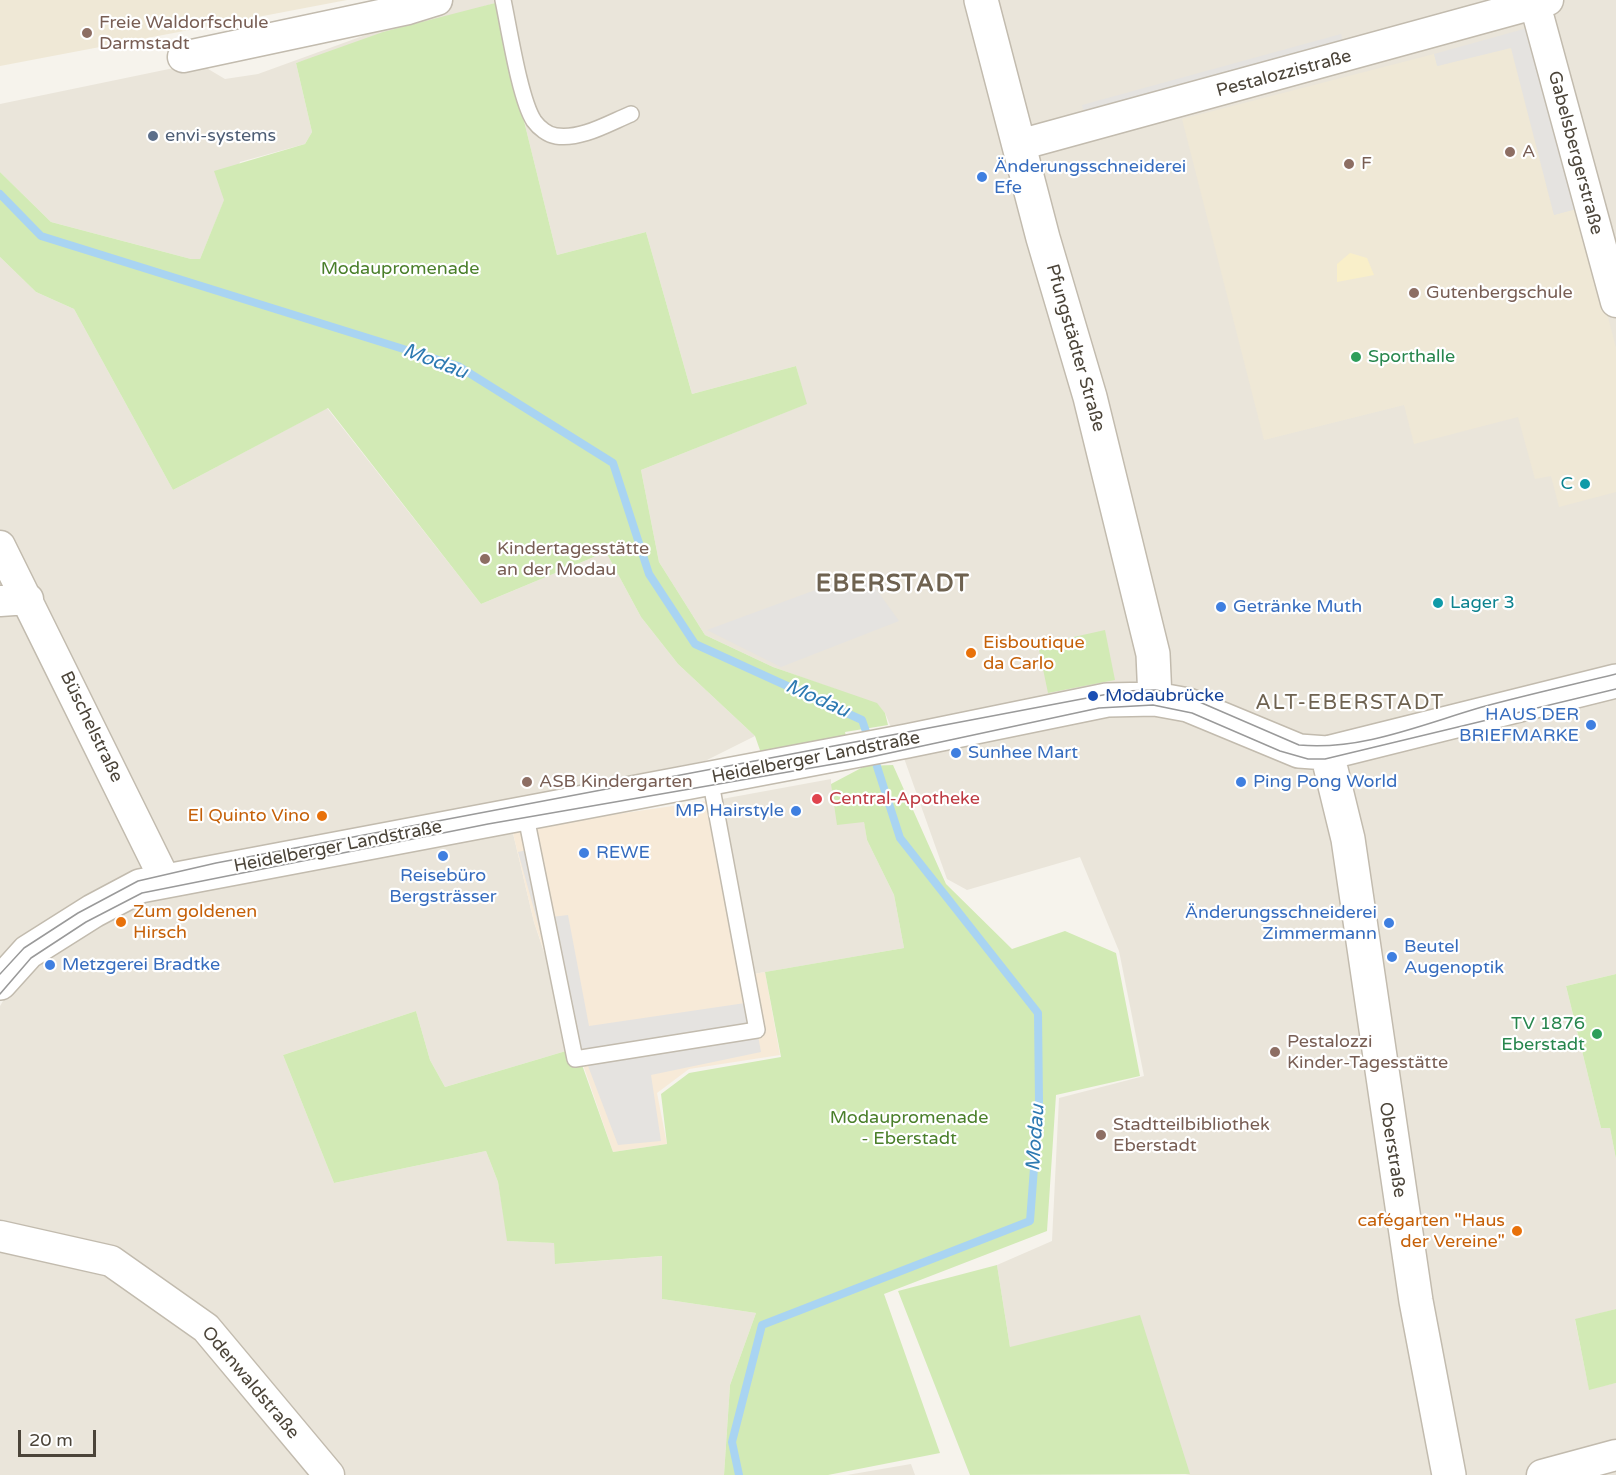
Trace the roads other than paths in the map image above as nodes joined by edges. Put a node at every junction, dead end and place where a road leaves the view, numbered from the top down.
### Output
1 (437, 0) edge
2 (503, 0) edge
3 (981, 0) edge
4 (1542, 2) edge
5 (183, 57) dead end
6 (631, 114) dead end
7 (1019, 145) junction
8 (1616, 302) edge
9 (0, 546) edge
10 (14, 600) edge
11 (1616, 681) edge
12 (1155, 699) junction
13 (1327, 753) junction
14 (710, 778) junction
15 (525, 812) junction
16 (165, 880) junction
17 (0, 983) edge
18 (0, 1236) edge
19 (1616, 1455) edge
20 (328, 1475) edge
21 (1449, 1475) edge
22 (1542, 1475) edge

1 - 5 street
2 - 6 lane
3 - 7 street, Pfungstädter Straße
4 - 7 street, Pestalozzistraße
4 - 8 street, Gabelsbergerstraße
7 - 12 street, Pfungstädter Straße
9 - 10 street, Büschelstraße
10 - 16 street, Büschelstraße
11 - 13 street, Heidelberger Landstraße
12 - 13 street, Heidelberger Landstraße
12 - 14 street, Heidelberger Landstraße
13 - 21 street, Oberstraße
14 - 15 street, Heidelberger Landstraße
14 - 15 lane
15 - 16 street, Heidelberger Landstraße
16 - 17 street, Heidelberger Landstraße
18 - 20 street, Odenwaldstraße
19 - 22 street

